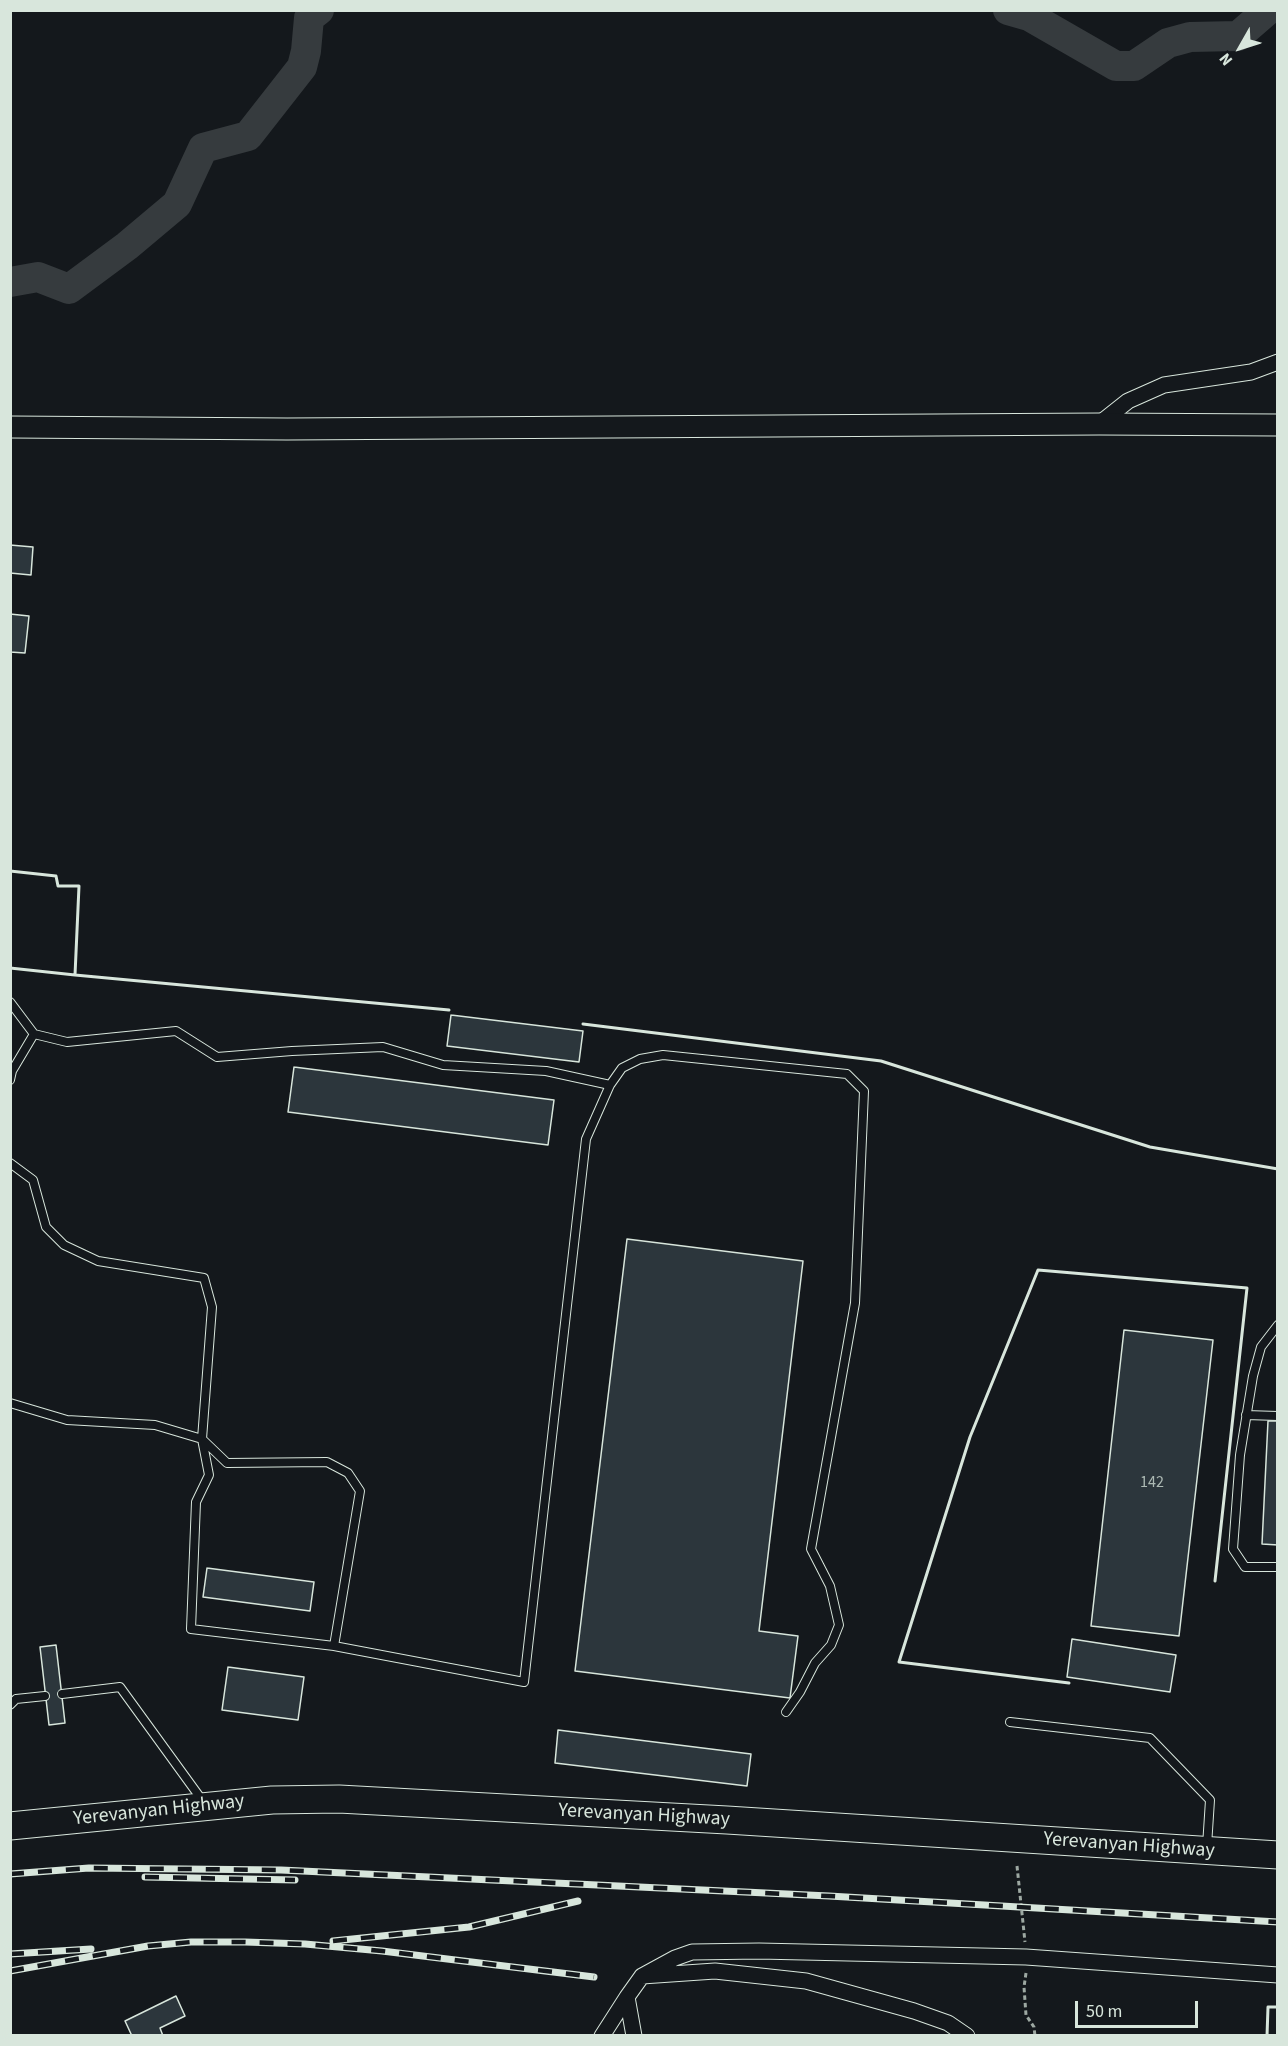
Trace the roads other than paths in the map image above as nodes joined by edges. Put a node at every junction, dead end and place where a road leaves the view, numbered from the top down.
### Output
1 (1278, 362) edge
2 (1099, 424) junction
3 (1278, 425) edge
4 (10, 427) edge
5 (10, 1002) edge
6 (34, 1034) junction
7 (10, 1080) edge
8 (610, 1085) junction
9 (10, 1163) edge
10 (1278, 1325) edge
11 (10, 1403) edge
12 (1246, 1415) junction
13 (1278, 1416) edge
14 (202, 1439) junction
15 (1278, 1567) edge
16 (334, 1646) junction
17 (62, 1694) dead end
18 (45, 1696) dead end
19 (10, 1705) edge
20 (786, 1712) dead end
21 (1010, 1722) dead end
22 (207, 1806) junction
23 (10, 1826) edge
24 (1206, 1851) junction
25 (1278, 1855) edge
26 (1278, 1975) edge
27 (642, 1976) junction
28 (627, 1997) junction
29 (602, 2036) edge
30 (634, 2036) edge
31 (967, 2036) edge

1 - 2 street
2 - 3 street
2 - 4 street
5 - 6 lane
6 - 7 lane
6 - 8 lane
8 - 16 lane
8 - 20 lane
9 - 14 lane
10 - 12 lane
11 - 14 lane
12 - 13 lane
12 - 15 lane
14 - 16 lane
14 - 16 lane
17 - 22 lane
18 - 19 lane
21 - 24 lane
22 - 23 highway, Yerevanyan Highway
22 - 24 highway, Yerevanyan Highway
24 - 25 highway, Yerevanyan Highway
26 - 27 street
27 - 28 street
27 - 31 street
28 - 29 street
28 - 30 street

